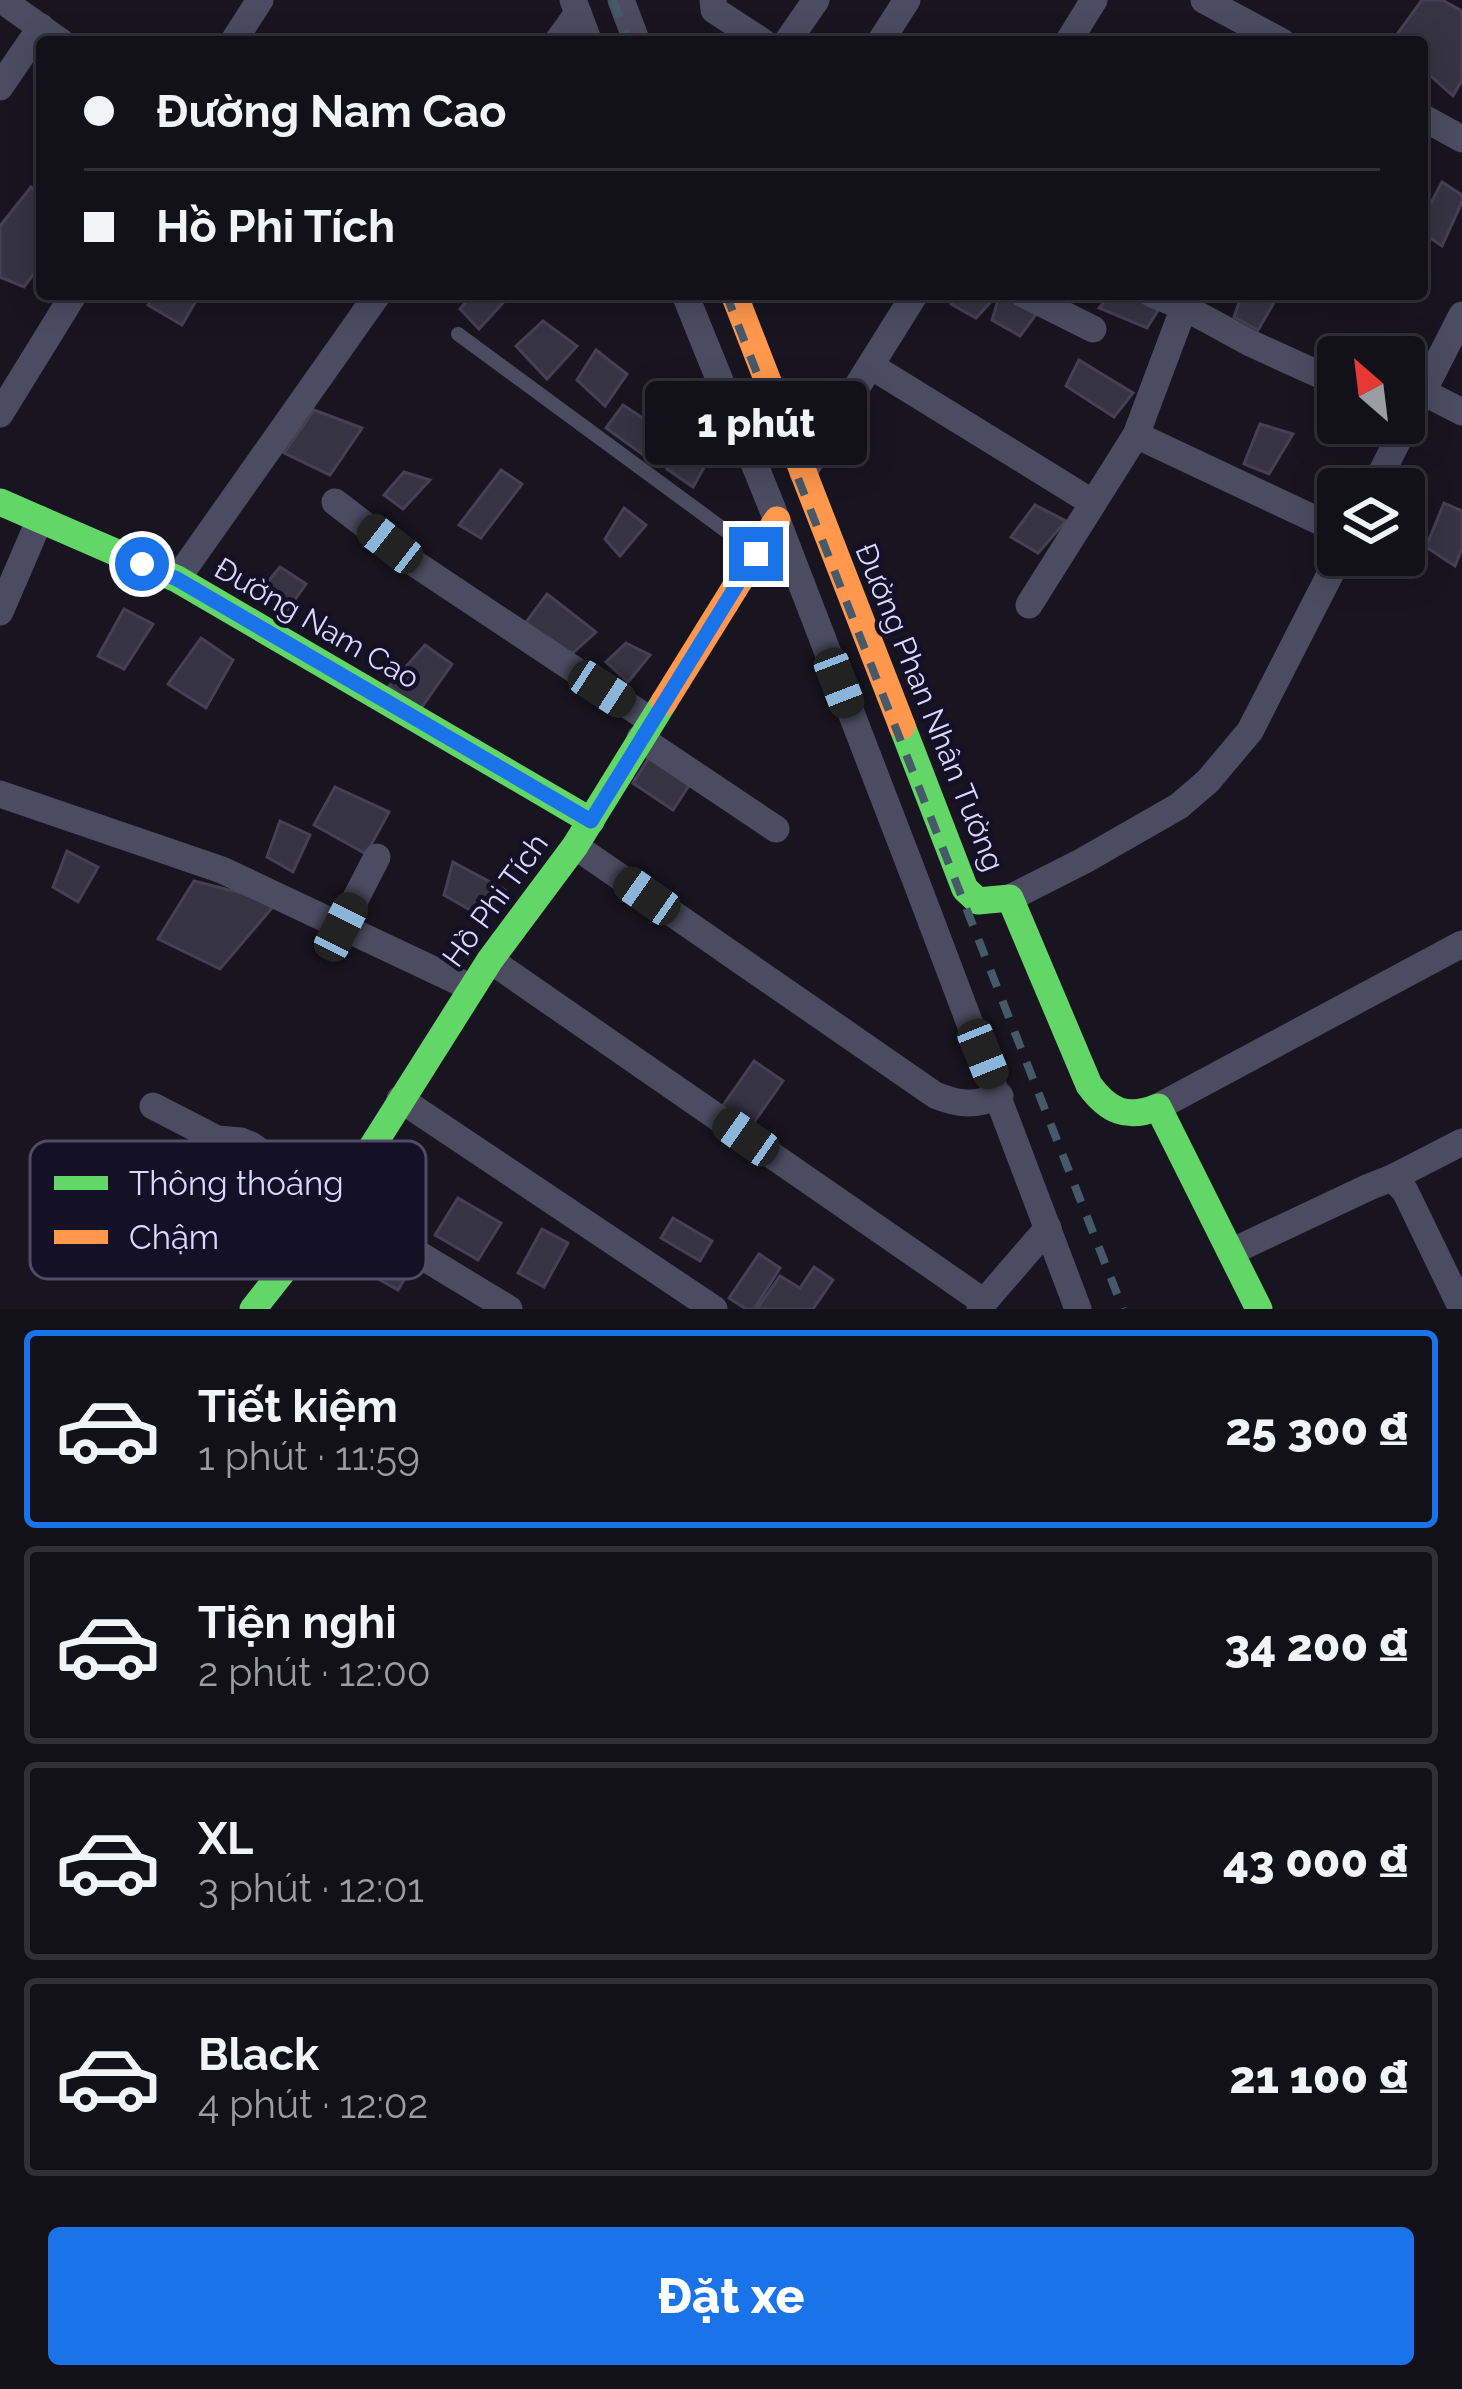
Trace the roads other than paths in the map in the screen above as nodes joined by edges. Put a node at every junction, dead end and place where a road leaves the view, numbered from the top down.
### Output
1 (260, 0) edge
2 (621, 0) edge
3 (713, 0) edge
4 (816, 0) edge
5 (907, 0) edge
6 (1094, 0) edge
7 (1204, 0) edge
8 (576, 7) edge
9 (32, 17) edge
10 (237, 36) edge
11 (560, 36) edge
12 (587, 36) edge
13 (635, 36) edge
14 (753, 36) edge
15 (792, 36) edge
16 (884, 36) edge
17 (1072, 36) edge
18 (1271, 36) edge
19 (0, 87) edge
20 (1428, 120) edge
21 (1462, 139) edge
22 (70, 300) edge
23 (374, 300) edge
24 (687, 300) edge
25 (736, 300) edge
26 (911, 300) edge
27 (1035, 300) edge
28 (1186, 301) edge
29 (1462, 315) edge
30 (1093, 329) dead end
31 (458, 334) dead end
32 (871, 366) junction
33 (1317, 373) edge
34 (1425, 382) edge
35 (1425, 408) edge
36 (1462, 412) edge
37 (0, 414) edge
38 (1136, 435) junction
39 (802, 473) junction
40 (0, 502) edge
41 (335, 502) dead end
42 (1094, 503) junction
43 (40, 519) junction
44 (777, 520) junction
45 (1317, 520) edge
46 (756, 554) junction
47 (1329, 576) edge
48 (177, 579) junction
49 (1029, 605) dead end
50 (0, 612) edge
51 (645, 729) junction
52 (0, 794) edge
53 (591, 821) junction
54 (776, 830) dead end
55 (575, 846) junction
56 (377, 857) dead end
57 (1010, 898) junction
58 (341, 927) junction
59 (1462, 944) edge
60 (490, 960) junction
61 (472, 988) junction
62 (1000, 1096) junction
63 (400, 1099) junction
64 (154, 1106) dead end
65 (1158, 1107) junction
66 (241, 1141) edge
67 (374, 1141) edge
68 (1462, 1142) edge
69 (1392, 1178) junction
70 (1048, 1228) junction
71 (1231, 1252) junction
72 (426, 1259) edge
73 (277, 1279) edge
74 (982, 1305) edge
75 (254, 1309) edge
76 (509, 1309) edge
77 (714, 1309) edge
78 (1078, 1309) edge
79 (1259, 1309) edge
80 (1462, 1309) edge

1 - 10 street
2 - 13 street
3 - 14 street
4 - 15 street
5 - 16 street
6 - 17 street
7 - 18 street
8 - 11 street
8 - 12 street
9 - 19 street
20 - 21 street
22 - 37 street
23 - 48 street
24 - 44 street
25 - 39 street, Đường Phan Nhân Tường
26 - 32 street
27 - 30 street
28 - 33 street
28 - 38 street
29 - 34 street
31 - 46 lane
32 - 39 street
32 - 42 street
35 - 36 street
38 - 42 street
38 - 45 street
39 - 57 street, Đường Phan Nhân Tường
40 - 43 street, Đường Nam Cao
41 - 51 street
42 - 49 street
43 - 48 street, Đường Nam Cao
43 - 50 street
44 - 46 street, Hồ Phi Tích
44 - 62 street
46 - 51 street, Hồ Phi Tích
47 - 57 street
48 - 53 street, Đường Nam Cao
51 - 53 street, Hồ Phi Tích
51 - 54 street
52 - 58 street
53 - 55 street, Hồ Phi Tích
55 - 60 street, Hồ Phi Tích
55 - 62 street
56 - 58 street
57 - 65 street, Đường Phan Nhân Tường
58 - 61 street
59 - 65 street
60 - 61 street, Hồ Phi Tích
60 - 74 street
61 - 63 street, Hồ Phi Tích
62 - 70 street
63 - 67 street, Hồ Phi Tích
63 - 77 street
64 - 66 street
65 - 71 street
68 - 69 street
69 - 71 street
69 - 80 street
70 - 74 street
70 - 78 street
71 - 79 street
72 - 76 street
73 - 75 street, Hồ Phi Tích

